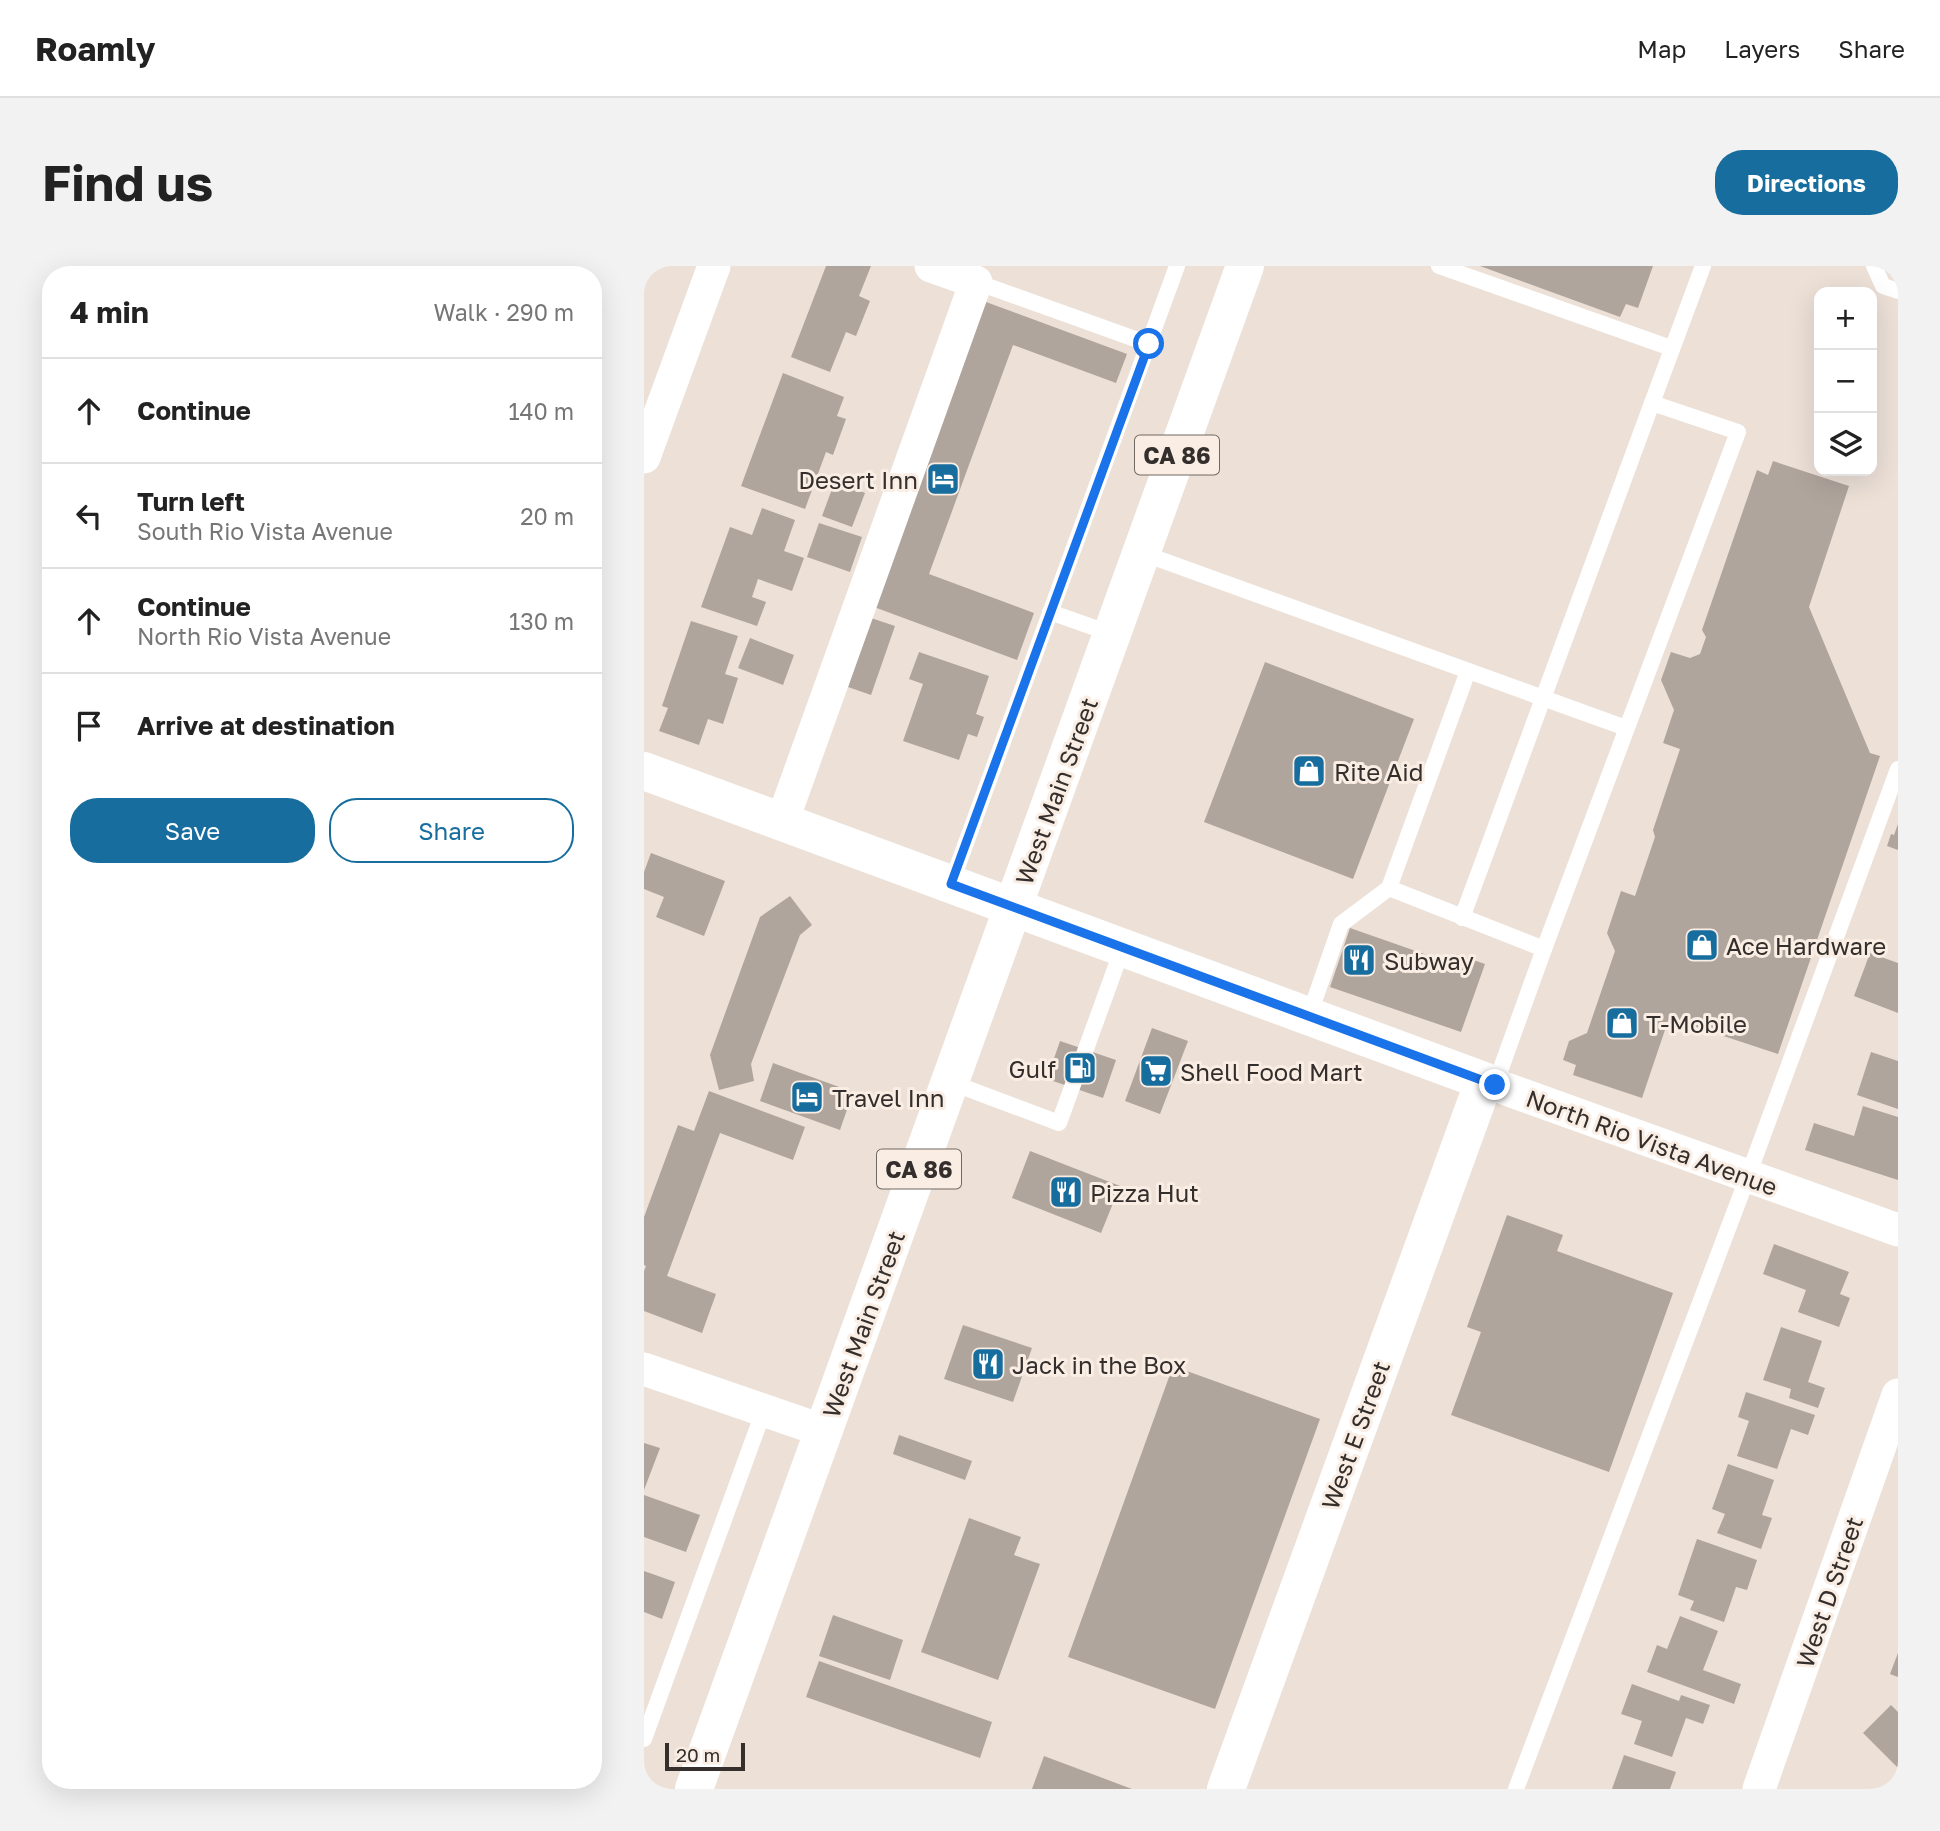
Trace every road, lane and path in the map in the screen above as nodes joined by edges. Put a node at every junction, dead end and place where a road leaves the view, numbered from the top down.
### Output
1 (714, 266) edge
2 (931, 266) edge
3 (1177, 266) edge
4 (1245, 266) edge
5 (1440, 266) edge
6 (1703, 266) edge
7 (1874, 266) edge
8 (976, 282) junction
9 (1898, 291) edge
10 (1149, 344) junction
11 (1671, 348) junction
12 (1652, 402) junction
13 (644, 457) edge
14 (1141, 552) junction
15 (1050, 612) junction
16 (1112, 634) junction
17 (1468, 671) junction
18 (1542, 698) junction
19 (1626, 729) junction
20 (1898, 769) edge
21 (644, 771) edge
22 (782, 822) junction
23 (951, 884) junction
24 (1389, 888) junction
25 (1013, 907) junction
26 (1462, 918) junction
27 (1123, 947) junction
28 (1544, 950) junction
29 (1309, 1016) junction
30 (950, 1082) junction
31 (1489, 1083) junction
32 (1748, 1176) junction
33 (1898, 1230) edge
34 (644, 1369) edge
35 (1898, 1395) edge
36 (764, 1410) junction
37 (824, 1431) junction
38 (644, 1739) edge
39 (694, 1789) edge
40 (1226, 1789) edge
41 (1516, 1789) edge
42 (1759, 1789) edge

1 - 13 street
2 - 8 street
3 - 10 lane
4 - 14 main road, West Main Street / CA 86
5 - 11 lane
6 - 11 lane
7 - 9 lane
8 - 10 lane
8 - 22 street
10 - 15 lane
11 - 12 lane
12 - 18 lane
12 - 19 lane
14 - 16 main road, West Main Street / CA 86
14 - 17 lane
15 - 16 lane
15 - 23 lane
16 - 25 main road, West Main Street / CA 86
17 - 18 lane
17 - 24 lane
18 - 19 lane
18 - 26 lane
19 - 28 lane
20 - 32 lane
21 - 22 main road, North Rio Vista Avenue
22 - 23 main road, North Rio Vista Avenue
23 - 25 main road, North Rio Vista Avenue
24 - 26 lane
24 - 29 lane
25 - 27 main road, North Rio Vista Avenue
25 - 30 main road, West Main Street / CA 86
26 - 28 lane
27 - 29 main road, North Rio Vista Avenue
27 - 30 lane
28 - 31 lane
29 - 31 main road, North Rio Vista Avenue
30 - 37 main road, West Main Street / CA 86
31 - 32 street, North Rio Vista Avenue
31 - 40 main road, West E Street
32 - 33 street, North Rio Vista Avenue
32 - 41 lane
34 - 36 street
35 - 42 street, West D Street
36 - 37 street
36 - 38 lane
37 - 39 main road, West Main Street / CA 86

